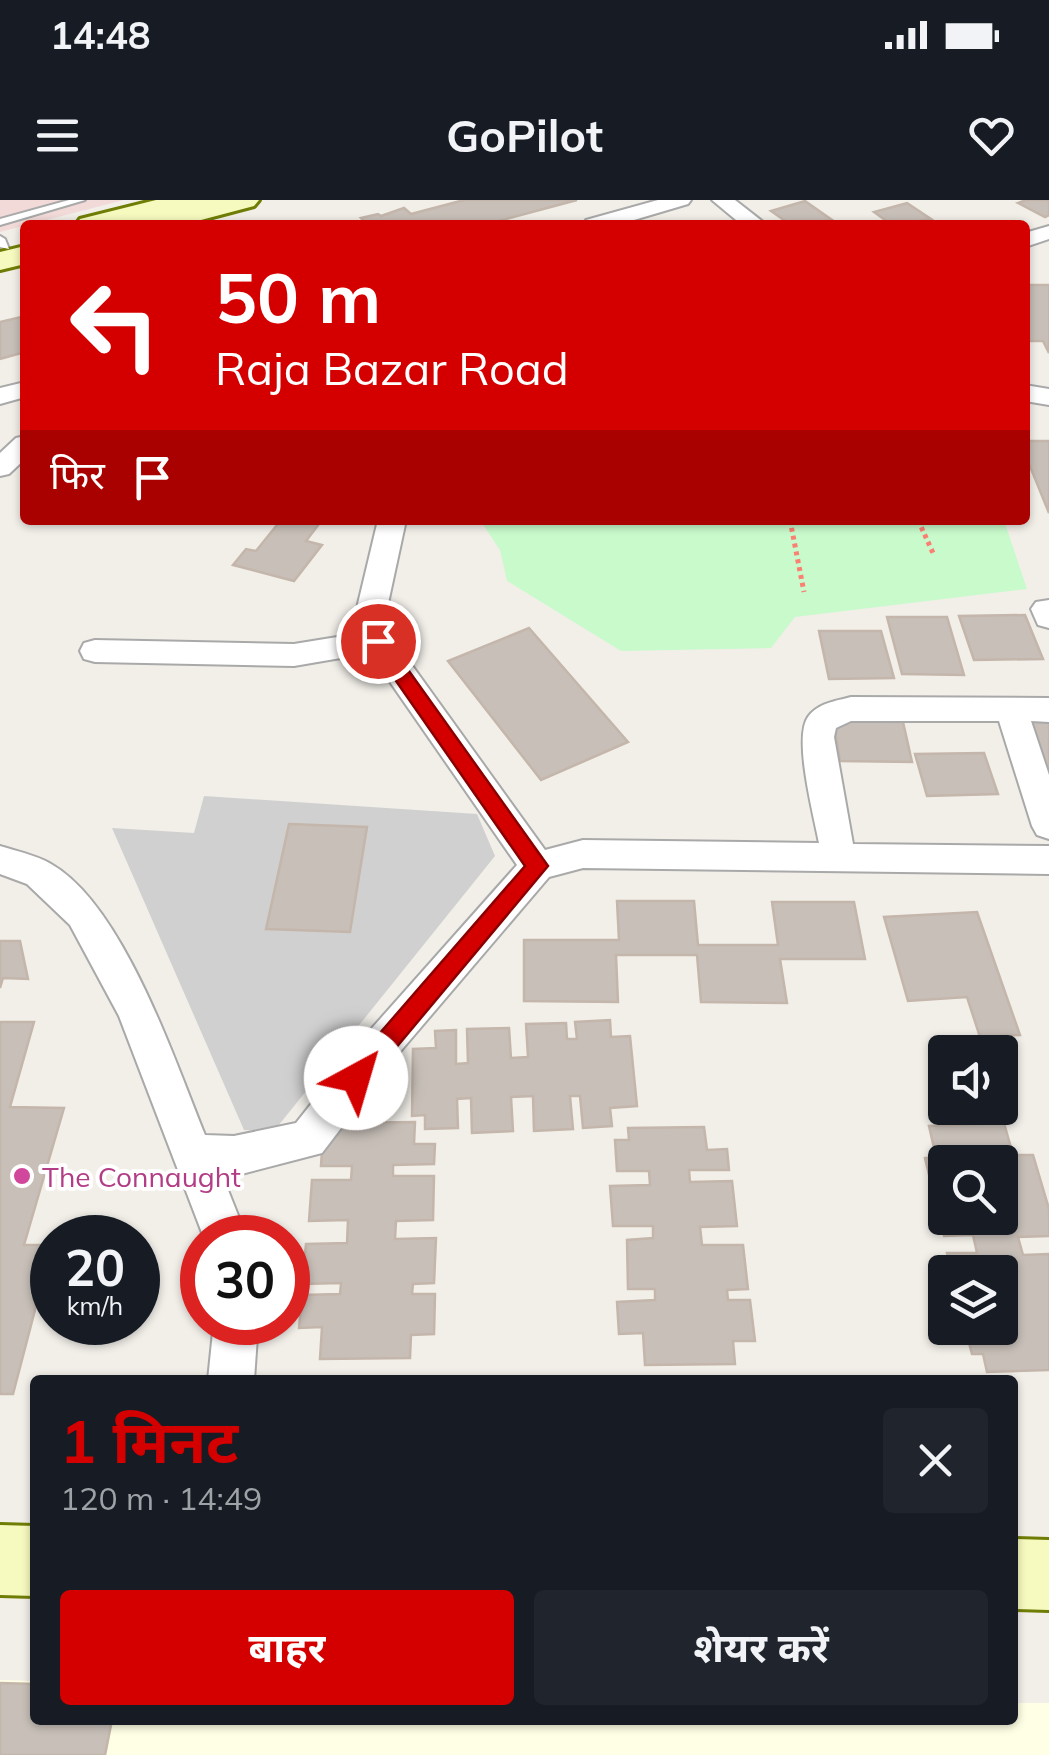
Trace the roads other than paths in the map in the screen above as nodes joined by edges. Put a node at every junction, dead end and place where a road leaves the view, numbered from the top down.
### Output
1 (80, 200) edge
2 (191, 200) edge
3 (244, 200) edge
4 (681, 200) edge
5 (767, 200) edge
6 (728, 205) edge
7 (48, 220) edge
8 (112, 220) edge
9 (165, 220) edge
10 (611, 220) edge
11 (749, 220) edge
12 (20, 449) edge
13 (0, 468) edge
14 (391, 525) edge
15 (378, 641) junction
16 (95, 651) dead end
17 (1012, 710) junction
18 (1049, 710) edge
19 (1049, 826) edge
20 (838, 856) junction
21 (0, 860) edge
22 (1049, 860) edge
23 (538, 866) junction
24 (191, 1153) junction
25 (220, 1215) edge
26 (234, 1345) edge
27 (231, 1375) edge
28 (0, 1560) edge
29 (30, 1561) edge
30 (1018, 1574) edge
31 (1049, 1574) edge

1 - 7 lane
2 - 8 main road
3 - 9 main road
4 - 10 street
5 - 6 street
6 - 11 street
12 - 13 street
14 - 15 street
15 - 16 street
15 - 23 street
17 - 18 street
17 - 19 street
17 - 20 street
20 - 22 street
20 - 23 street
21 - 24 street
23 - 24 street
24 - 25 street
26 - 27 street
28 - 29 main road
30 - 31 main road

